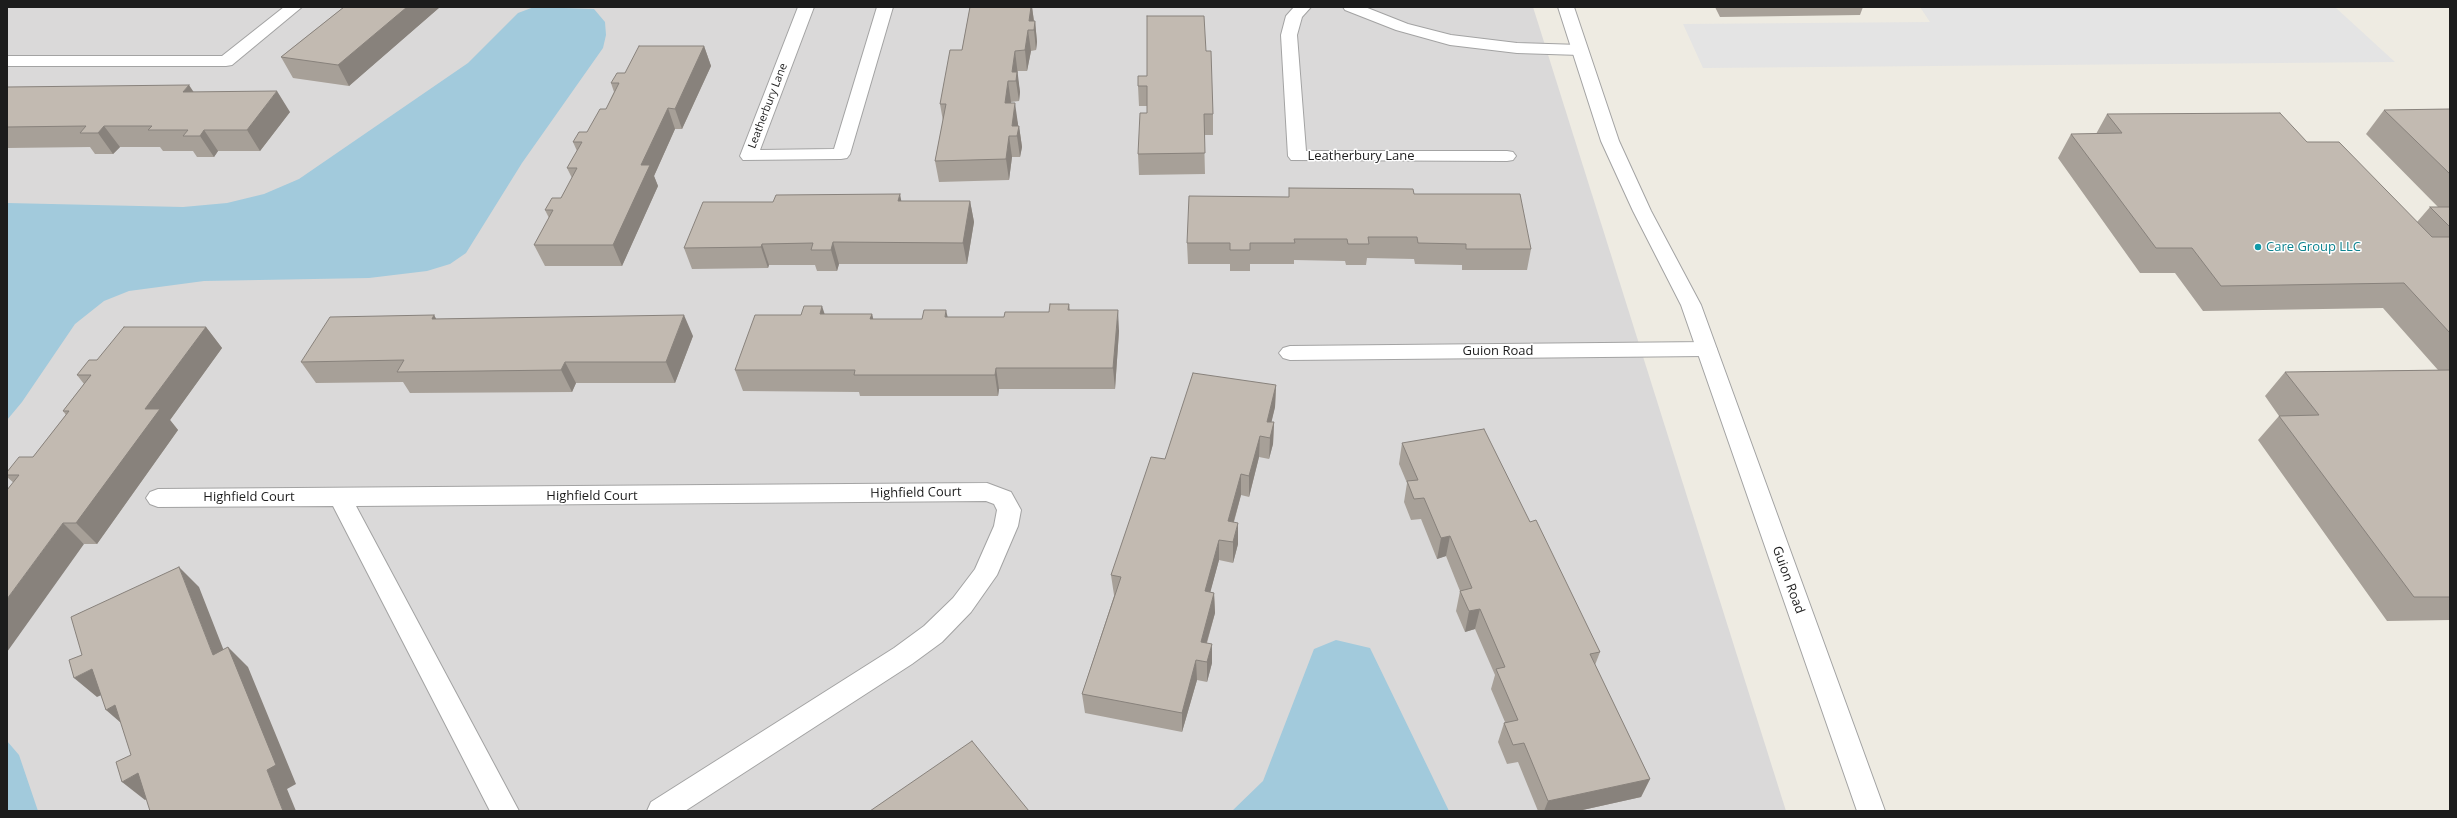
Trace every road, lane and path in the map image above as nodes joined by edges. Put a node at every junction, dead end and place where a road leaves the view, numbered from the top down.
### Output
1 (294, 7) edge
2 (806, 7) edge
3 (886, 7) edge
4 (1303, 7) edge
5 (1350, 7) edge
6 (1566, 7) edge
7 (1580, 50) junction
8 (7, 61) edge
9 (1507, 156) dead end
10 (1706, 349) junction
11 (1290, 353) dead end
12 (340, 497) junction
13 (158, 498) dead end
14 (505, 811) edge
15 (661, 811) edge
16 (1870, 811) edge

1 - 8 street
2 - 3 street, Leatherbury Lane
4 - 9 street, Leatherbury Lane
5 - 7 street
6 - 7 street, Guion Road
7 - 10 street, Guion Road
10 - 11 street, Guion Road
10 - 16 street, Guion Road
12 - 13 street, Highfield Court
12 - 14 street
12 - 15 street, Highfield Court

